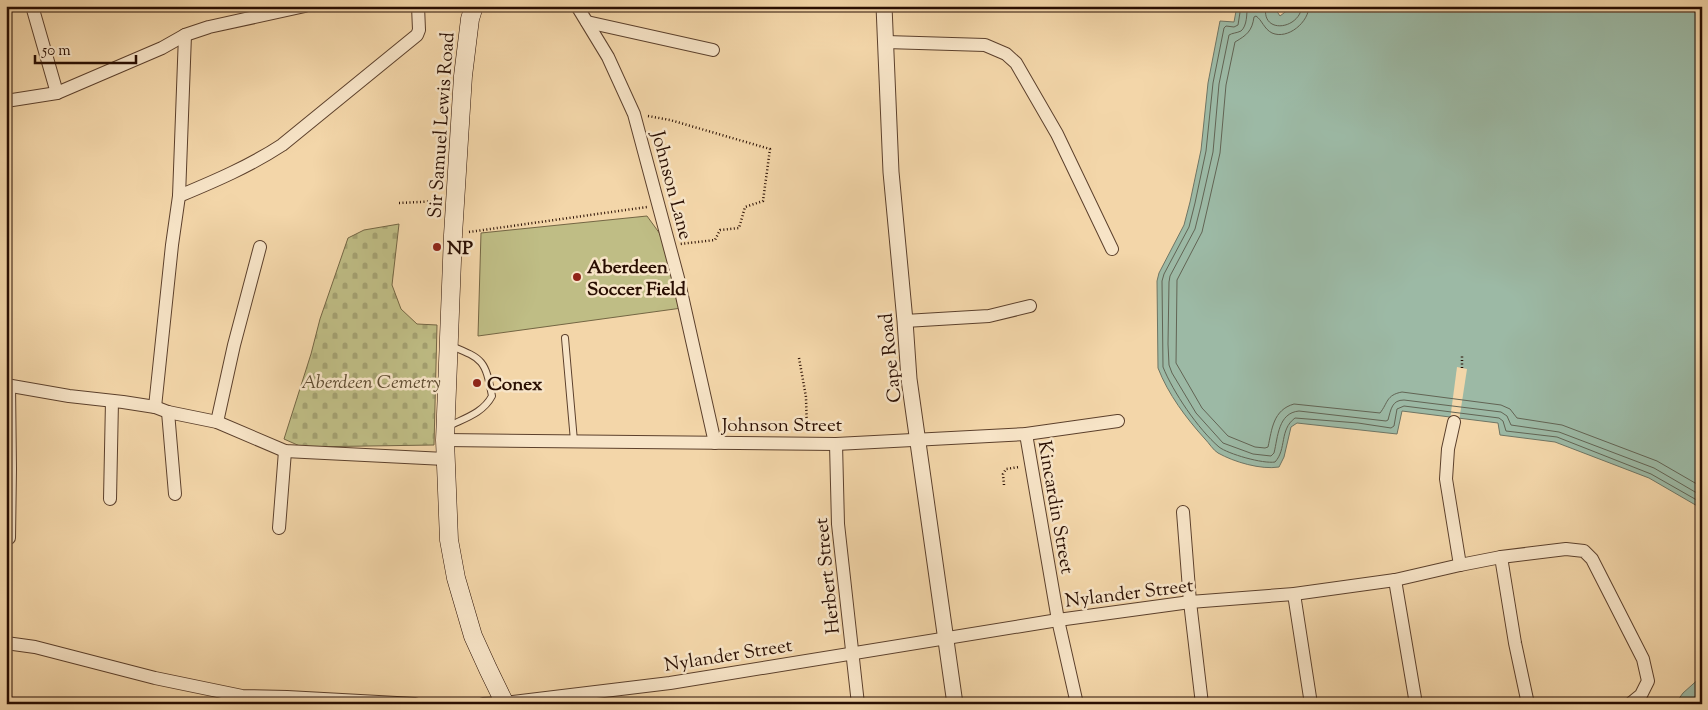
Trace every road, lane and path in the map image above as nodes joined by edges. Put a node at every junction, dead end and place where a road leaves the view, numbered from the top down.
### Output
1 (32, 6) edge
2 (305, 6) edge
3 (418, 6) edge
4 (577, 6) edge
5 (884, 6) edge
6 (470, 10) edge
7 (587, 22) junction
8 (185, 35) junction
9 (886, 42) junction
10 (713, 50) dead end
11 (57, 93) junction
12 (6, 101) edge
13 (634, 114) junction
14 (180, 196) junction
15 (455, 201) junction
16 (399, 203) dead end
17 (660, 205) junction
18 (453, 235) junction
19 (670, 245) junction
20 (260, 248) dead end
21 (1112, 249) dead end
22 (1030, 306) dead end
23 (905, 321) junction
24 (564, 338) dead end
25 (449, 345) junction
26 (1462, 356) dead end
27 (799, 358) dead end
28 (1462, 368) dead end
29 (7, 385) edge
30 (112, 401) junction
31 (155, 407) junction
32 (168, 412) junction
33 (1118, 421) dead end
34 (217, 422) junction
35 (1454, 422) dead end
36 (445, 434) junction
37 (1026, 434) junction
38 (919, 440) junction
39 (574, 441) junction
40 (716, 443) junction
41 (808, 444) junction
42 (836, 444) junction
43 (285, 451) junction
44 (445, 459) junction
45 (1030, 465) junction
46 (1004, 485) dead end
47 (175, 494) dead end
48 (110, 499) dead end
49 (1184, 512) dead end
50 (279, 528) dead end
51 (8, 538) dead end
52 (1501, 557) junction
53 (1460, 564) junction
54 (1395, 580) junction
55 (1294, 594) junction
56 (1190, 602) junction
57 (1058, 620) junction
58 (946, 639) junction
59 (6, 643) edge
60 (853, 653) junction
61 (239, 700) edge
62 (505, 703) edge
63 (415, 704) edge
64 (484, 704) edge
65 (858, 704) edge
66 (955, 704) edge
67 (1077, 704) edge
68 (1202, 704) edge
69 (1310, 704) edge
70 (1416, 704) edge
71 (1528, 704) edge
72 (1630, 704) edge

1 - 11 street
2 - 8 street
3 - 14 street
4 - 7 street, Johnson Lane
5 - 9 street, Cape Road
6 - 15 main road, Sir Samuel Lewis Road
7 - 10 street
7 - 13 street, Johnson Lane
8 - 11 street
8 - 14 street
9 - 21 street
9 - 23 street, Cape Road
11 - 12 street
13 - 17 street, Johnson Lane
13 - 19 path
14 - 31 street
15 - 16 path
15 - 18 main road, Sir Samuel Lewis Road
17 - 18 path
17 - 19 street, Johnson Lane
18 - 25 main road, Sir Samuel Lewis Road
19 - 40 street, Johnson Lane
20 - 34 street
22 - 23 street
23 - 38 street, Cape Road
24 - 39 lane
25 - 36 main road, Sir Samuel Lewis Road
25 - 36 lane
26 - 28 path
27 - 41 path
29 - 30 street
29 - 51 street
30 - 31 street
30 - 48 street
31 - 32 street
32 - 34 street
32 - 47 street
33 - 37 street, Johnson Street
34 - 43 street
35 - 53 street
36 - 39 street, Johnson Street
36 - 44 main road, Sir Samuel Lewis Road
37 - 38 street, Johnson Street
37 - 45 street, Kincardin Street
38 - 42 street, Johnson Street
38 - 58 street, Cape Road
39 - 40 street, Johnson Street
40 - 41 street, Johnson Street
41 - 42 street, Johnson Street
42 - 60 street, Herbert Street
43 - 44 street
43 - 50 street
44 - 62 main road, Sir Samuel Lewis Road
45 - 46 path
45 - 57 street, Kincardin Street
49 - 56 street
52 - 53 street, Nylander Street
52 - 71 street
52 - 72 street, Nylander Street
53 - 54 street, Nylander Street
54 - 55 street, Nylander Street
54 - 70 street
55 - 56 street, Nylander Street
55 - 69 street
56 - 57 street, Nylander Street
56 - 68 street
57 - 58 street, Nylander Street
57 - 67 street, Kincardin Street
58 - 60 street, Nylander Street
58 - 66 street, Cape Road
59 - 61 street
60 - 62 street, Nylander Street
60 - 65 street, Herbert Street
61 - 63 street
62 - 64 street, Nylander Street

